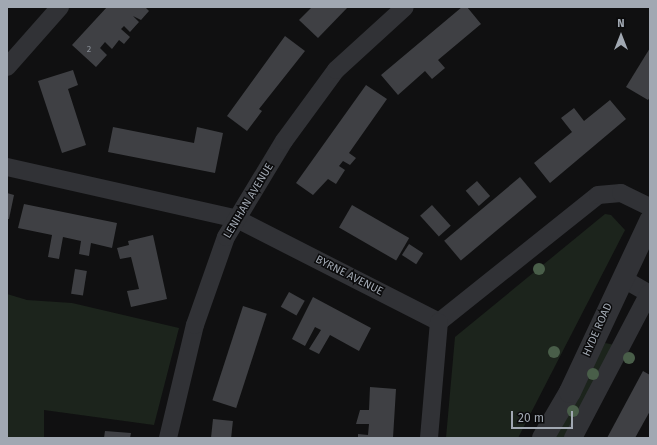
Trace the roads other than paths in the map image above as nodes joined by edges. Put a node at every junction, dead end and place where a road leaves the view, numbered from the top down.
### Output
1 (60, 7) edge
2 (405, 7) edge
3 (7, 67) edge
4 (7, 167) edge
5 (650, 207) edge
6 (237, 219) junction
7 (650, 221) edge
8 (622, 278) junction
9 (649, 294) edge
10 (439, 322) junction
11 (168, 438) edge
12 (429, 438) edge
13 (543, 438) edge
14 (573, 438) edge

1 - 3 street
2 - 6 street, LENIHAN AVENUE
4 - 6 street, BYRNE AVENUE
5 - 10 street
6 - 10 street, BYRNE AVENUE
6 - 11 street, LENIHAN AVENUE
7 - 8 street, HYDE ROAD
8 - 9 street
8 - 13 street, HYDE ROAD
9 - 14 street
10 - 12 street

